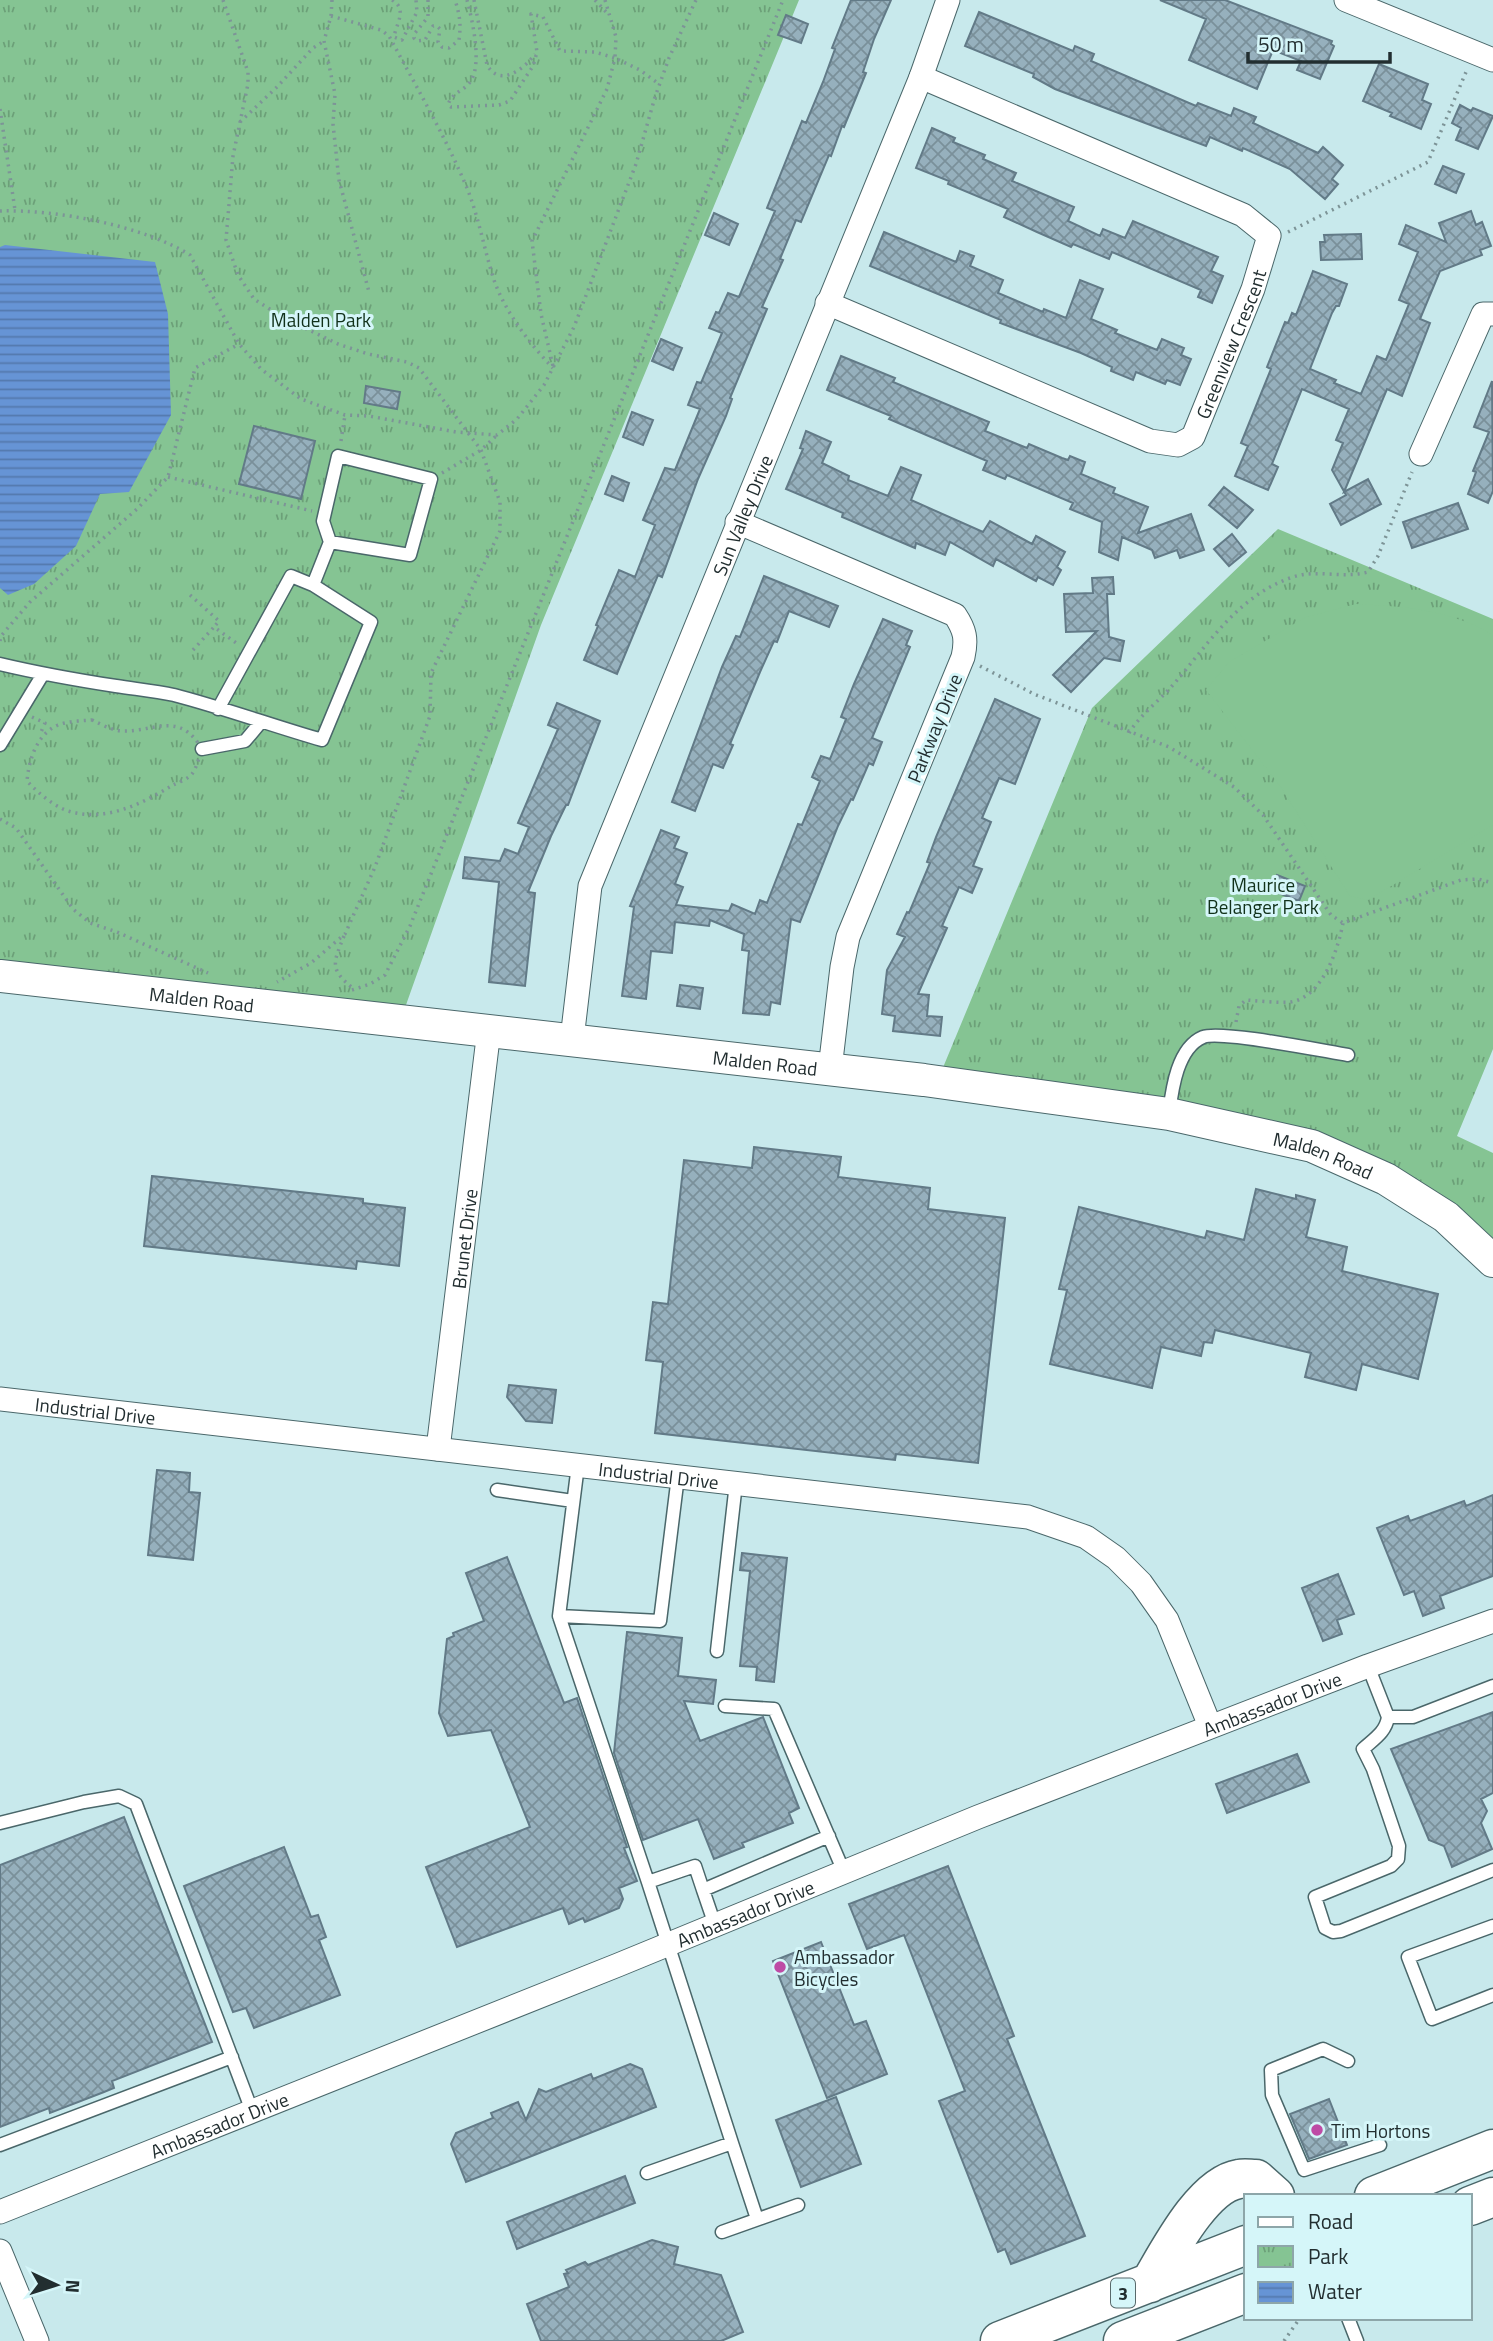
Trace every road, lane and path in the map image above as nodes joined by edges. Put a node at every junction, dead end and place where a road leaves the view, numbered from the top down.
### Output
1 (223, 0) edge
2 (332, 0) edge
3 (392, 0) edge
4 (416, 0) edge
5 (428, 0) edge
6 (455, 0) edge
7 (467, 0) edge
8 (474, 0) edge
9 (596, 0) edge
10 (605, 0) edge
11 (696, 0) edge
12 (783, 0) edge
13 (948, 0) edge
14 (1346, 0) edge
15 (331, 16) junction
16 (609, 16) junction
17 (324, 41) junction
18 (537, 52) junction
19 (1483, 55) edge
20 (615, 58) junction
21 (921, 77) junction
22 (659, 84) junction
23 (0, 109) edge
24 (238, 124) junction
25 (15, 210) junction
26 (0, 211) edge
27 (1269, 236) junction
28 (369, 292) dead end
29 (827, 303) junction
30 (1488, 314) edge
31 (239, 344) junction
32 (553, 368) junction
33 (345, 415) junction
34 (470, 433) junction
35 (497, 435) junction
36 (481, 450) junction
37 (1421, 454) joint
38 (338, 456) junction
39 (168, 477) junction
40 (431, 479) junction
41 (325, 514) junction
42 (737, 522) junction
43 (330, 542) junction
44 (313, 585) junction
45 (190, 595) dead end
46 (214, 627) junction
47 (0, 638) edge
48 (193, 650) dead end
49 (249, 652) junction
50 (963, 657) junction
51 (0, 664) edge
52 (43, 674) junction
53 (218, 709) junction
54 (21, 711) junction
55 (261, 722) junction
56 (1129, 733) junction
57 (44, 734) junction
58 (0, 745) edge
59 (202, 749) junction
60 (0, 819) edge
61 (1493, 883) edge
62 (1343, 923) junction
63 (345, 934) junction
64 (0, 975) edge
65 (216, 977) dead end
66 (282, 989) dead end
67 (355, 989) junction
68 (343, 994) dead end
69 (489, 1030) junction
70 (1233, 1037) junction
71 (572, 1039) junction
72 (1348, 1055) dead end
73 (830, 1069) junction
74 (1169, 1114) junction
75 (1493, 1261) edge
76 (0, 1399) edge
77 (438, 1449) junction
78 (578, 1465) junction
79 (678, 1476) junction
80 (736, 1483) junction
81 (497, 1490) dead end
82 (573, 1501) junction
83 (559, 1616) junction
84 (1493, 1621) edge
85 (717, 1651) dead end
86 (1368, 1666) junction
87 (1493, 1686) edge
88 (725, 1706) dead end
89 (1388, 1717) junction
90 (1210, 1726) junction
91 (0, 1822) edge
92 (829, 1836) junction
93 (1493, 1870) edge
94 (844, 1872) junction
95 (648, 1882) junction
96 (703, 1890) junction
97 (715, 1925) junction
98 (1493, 1926) edge
99 (668, 1945) junction
100 (1493, 1996) edge
101 (232, 2057) junction
102 (1348, 2061) dead end
103 (253, 2111) junction
104 (732, 2143) junction
105 (0, 2145) edge
106 (1380, 2145) dead end
107 (1493, 2149) edge
108 (647, 2173) dead end
109 (1273, 2194) edge
110 (1379, 2194) edge
111 (1493, 2197) edge
112 (798, 2205) dead end
113 (1472, 2205) edge
114 (0, 2212) edge
115 (757, 2219) junction
116 (722, 2231) dead end
117 (1244, 2246) edge
118 (0, 2251) edge
119 (1150, 2283) junction
120 (1244, 2294) edge
121 (1299, 2320) edge
122 (1349, 2320) edge
123 (37, 2341) edge
124 (1000, 2341) edge
125 (1123, 2341) edge
126 (1284, 2341) edge
127 (1357, 2341) edge

1 - 24 path
2 - 15 path
3 - 4 path
5 - 6 path
7 - 18 path
8 - 18 path
9 - 16 path
10 - 16 path
11 - 22 path
12 - 67 path
13 - 21 street, Sun Valley Drive
14 - 19 street
15 - 17 path
15 - 32 path
16 - 20 path
17 - 24 path
17 - 28 path
18 - 20 path
19 - 27 path
20 - 22 path
20 - 32 path
21 - 27 street
21 - 29 street, Sun Valley Drive
22 - 32 path
23 - 25 path
24 - 34 path
25 - 26 path
25 - 31 path
27 - 29 street, Greenview Crescent
29 - 42 street, Sun Valley Drive
30 - 37 street
31 - 33 path
31 - 39 path
32 - 35 path
33 - 34 path
33 - 38 path
34 - 35 path
34 - 36 path
35 - 36 path
36 - 40 path
36 - 63 path
37 - 56 path
38 - 40 lane
38 - 41 lane
39 - 41 path
39 - 47 path
40 - 43 lane
41 - 43 lane
42 - 50 street, Parkway Drive
42 - 71 street, Sun Valley Drive
43 - 44 lane
44 - 49 lane
44 - 55 lane
45 - 46 path
46 - 48 path
46 - 49 path
49 - 53 lane
50 - 56 path
50 - 73 street, Parkway Drive
51 - 52 lane
52 - 53 lane
52 - 54 lane
53 - 55 lane
54 - 57 path
54 - 58 lane
55 - 59 lane
56 - 62 path
57 - 59 path
57 - 59 path
60 - 65 path
61 - 62 path
62 - 70 path
63 - 66 path
63 - 67 path
64 - 69 main road, Malden Road
67 - 68 path
69 - 71 main road, Malden Road
69 - 77 street, Brunet Drive
70 - 72 lane
70 - 74 lane
71 - 73 main road, Malden Road
73 - 74 main road, Malden Road
74 - 75 main road, Malden Road
76 - 77 street, Industrial Drive
77 - 78 street, Industrial Drive
78 - 79 street, Industrial Drive
78 - 82 lane
79 - 80 street, Industrial Drive
79 - 83 lane
80 - 85 lane
80 - 90 street, Industrial Drive
81 - 82 lane
82 - 83 lane
83 - 95 lane
84 - 86 street, Ambassador Drive
86 - 89 lane
86 - 90 street, Ambassador Drive
87 - 89 lane
88 - 92 lane
89 - 93 lane
90 - 94 street, Ambassador Drive
91 - 101 lane
92 - 94 lane
92 - 96 lane
94 - 97 street, Ambassador Drive
95 - 96 lane
95 - 99 lane
96 - 97 lane
97 - 99 street, Ambassador Drive
98 - 100 lane
99 - 103 street, Ambassador Drive
99 - 104 lane
101 - 103 lane
101 - 105 lane
102 - 106 lane
103 - 114 street, Ambassador Drive
104 - 108 lane
104 - 115 lane
107 - 110 highway
109 - 119 highway
111 - 113 highway
112 - 115 lane
115 - 116 lane
117 - 119 highway, 3
118 - 123 street
119 - 124 highway, 3
120 - 125 highway, 3
121 - 126 path
122 - 127 lane

